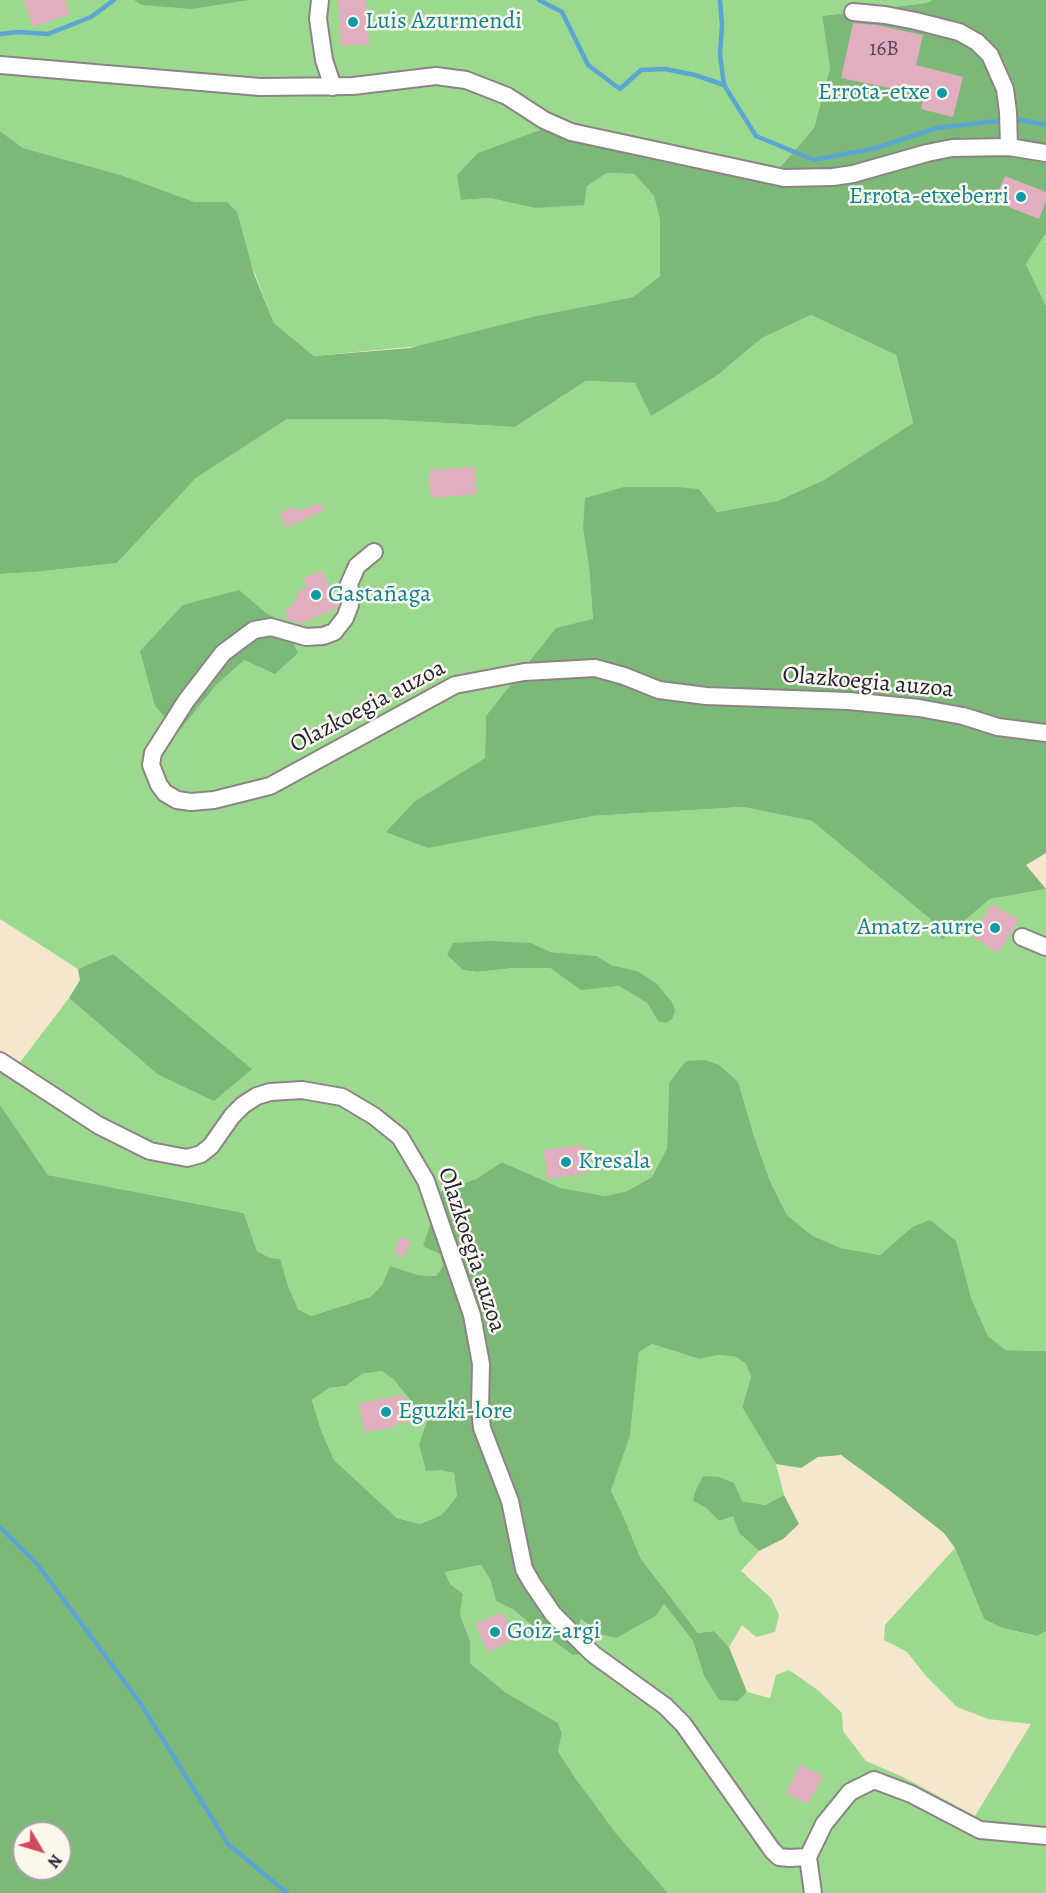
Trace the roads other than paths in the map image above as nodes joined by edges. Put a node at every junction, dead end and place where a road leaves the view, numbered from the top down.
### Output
1 (320, 0) edge
2 (853, 12) dead end
3 (0, 65) edge
4 (333, 87) junction
5 (1009, 139) junction
6 (1046, 153) edge
7 (374, 552) dead end
8 (1046, 733) edge
9 (1022, 937) dead end
10 (1046, 948) edge
11 (0, 1061) edge
12 (1046, 1836) edge
13 (808, 1857) junction
14 (813, 1893) edge

1 - 4 street
2 - 5 street
3 - 4 street
4 - 5 street
5 - 6 street
7 - 8 street, Olazkoegia auzoa
9 - 10 street
11 - 13 street, Olazkoegia auzoa
12 - 13 street
13 - 14 street

